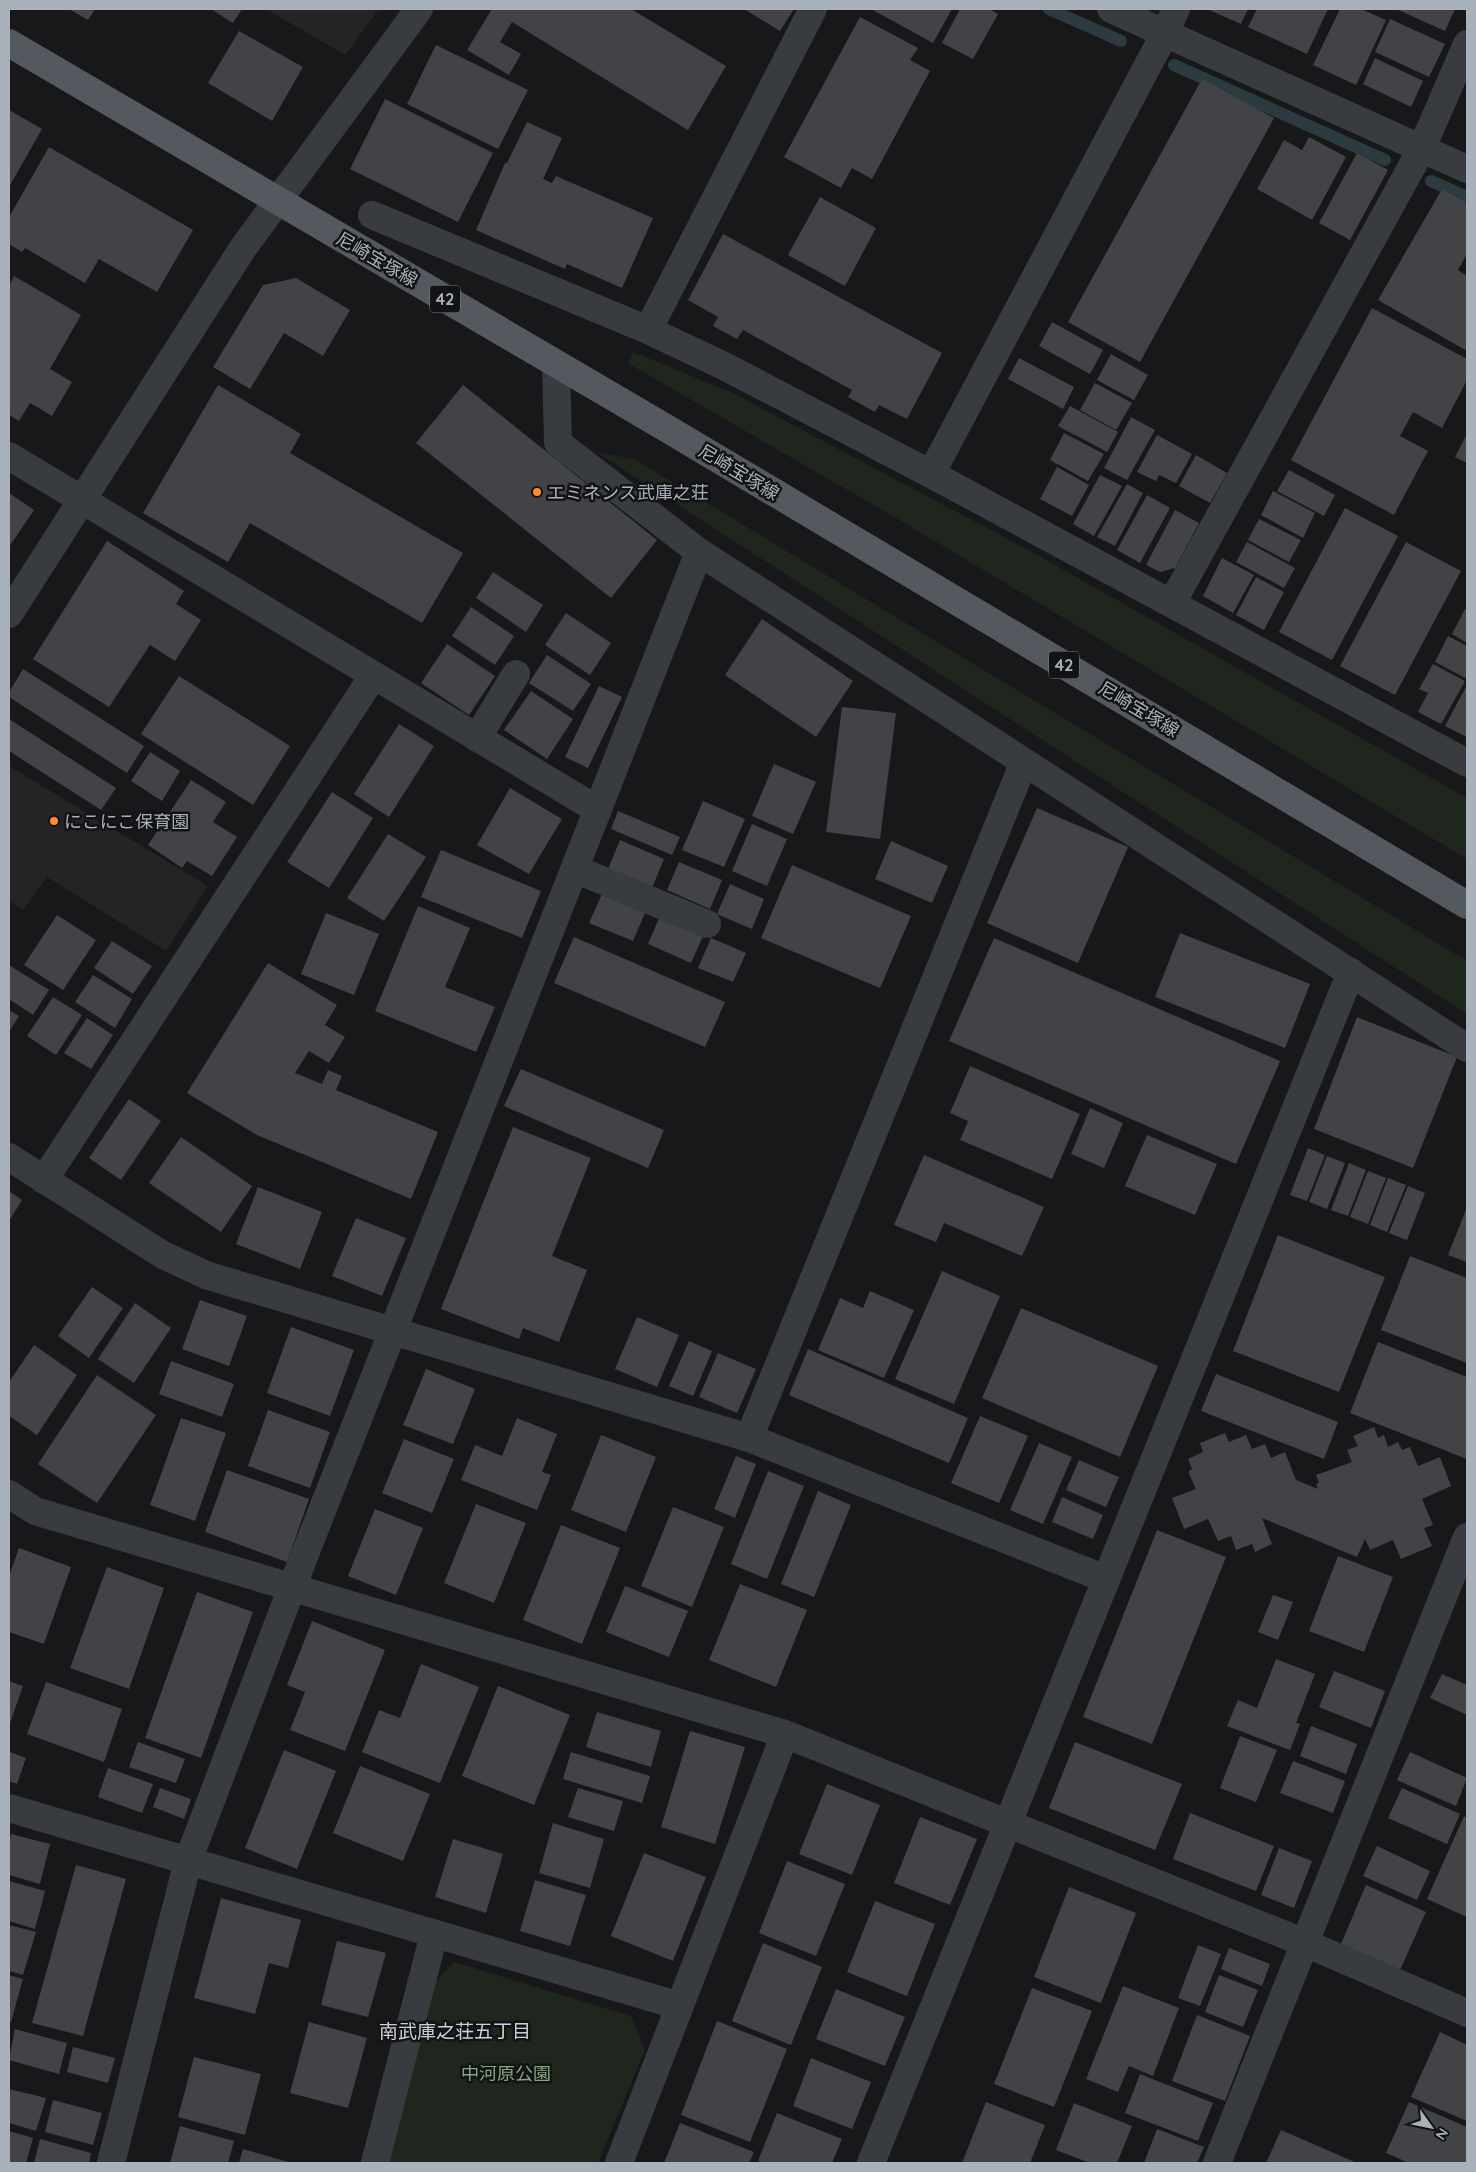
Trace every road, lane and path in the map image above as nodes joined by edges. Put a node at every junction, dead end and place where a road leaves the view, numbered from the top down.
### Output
1 (419, 9) edge
2 (813, 9) edge
3 (1111, 9) edge
4 (1170, 21) edge
5 (9, 43) edge
6 (1467, 44) edge
7 (1422, 148) junction
8 (1467, 169) edge
9 (278, 201) junction
10 (372, 215) dead end
11 (648, 330) junction
12 (556, 364) junction
13 (9, 456) edge
14 (931, 474) junction
15 (82, 500) junction
16 (699, 552) junction
17 (1172, 603) junction
18 (9, 614) edge
19 (516, 674) dead end
20 (373, 676) junction
21 (477, 738) junction
22 (1024, 762) junction
23 (1467, 763) edge
24 (598, 810) junction
25 (575, 869) junction
26 (1467, 905) edge
27 (707, 924) dead end
28 (1351, 972) junction
29 (1467, 1048) edge
30 (9, 1157) edge
31 (44, 1180) junction
32 (394, 1331) junction
33 (749, 1438) junction
34 (9, 1494) edge
35 (1467, 1537) edge
36 (1106, 1578) junction
37 (292, 1587) junction
38 (785, 1734) junction
39 (9, 1808) edge
40 (1008, 1823) junction
41 (188, 1861) junction
42 (434, 1934) junction
43 (1305, 1944) junction
44 (680, 2006) junction
45 (1467, 2013) edge
46 (110, 2163) edge
47 (375, 2163) edge
48 (619, 2163) edge
49 (871, 2163) edge
50 (1217, 2163) edge

1 - 9 street
2 - 11 street
3 - 4 street
4 - 7 street
4 - 14 street
5 - 9 main road, 尼崎宝塚線 / 42
6 - 7 street
7 - 8 street
7 - 17 street
9 - 12 main road, 尼崎宝塚線 / 42
9 - 15 street
10 - 11 street
11 - 14 street
12 - 16 street
12 - 26 main road, 尼崎宝塚線 / 42
13 - 15 street
14 - 17 street
15 - 18 street
15 - 20 street
16 - 22 street
16 - 24 street
17 - 23 street
19 - 21 street
20 - 21 street
20 - 31 street
21 - 24 street
22 - 28 street
22 - 33 street
24 - 25 street
25 - 27 street
25 - 32 street
28 - 29 street
28 - 36 street
30 - 31 street
31 - 32 street
32 - 33 street
32 - 37 street
33 - 36 street
34 - 37 street
35 - 43 street
36 - 40 street
37 - 38 street
37 - 41 street
38 - 40 street
38 - 44 street
39 - 41 street
40 - 43 street
40 - 49 street
41 - 42 street
41 - 46 street
42 - 44 street
42 - 47 street
43 - 45 street
43 - 50 street
44 - 48 street

